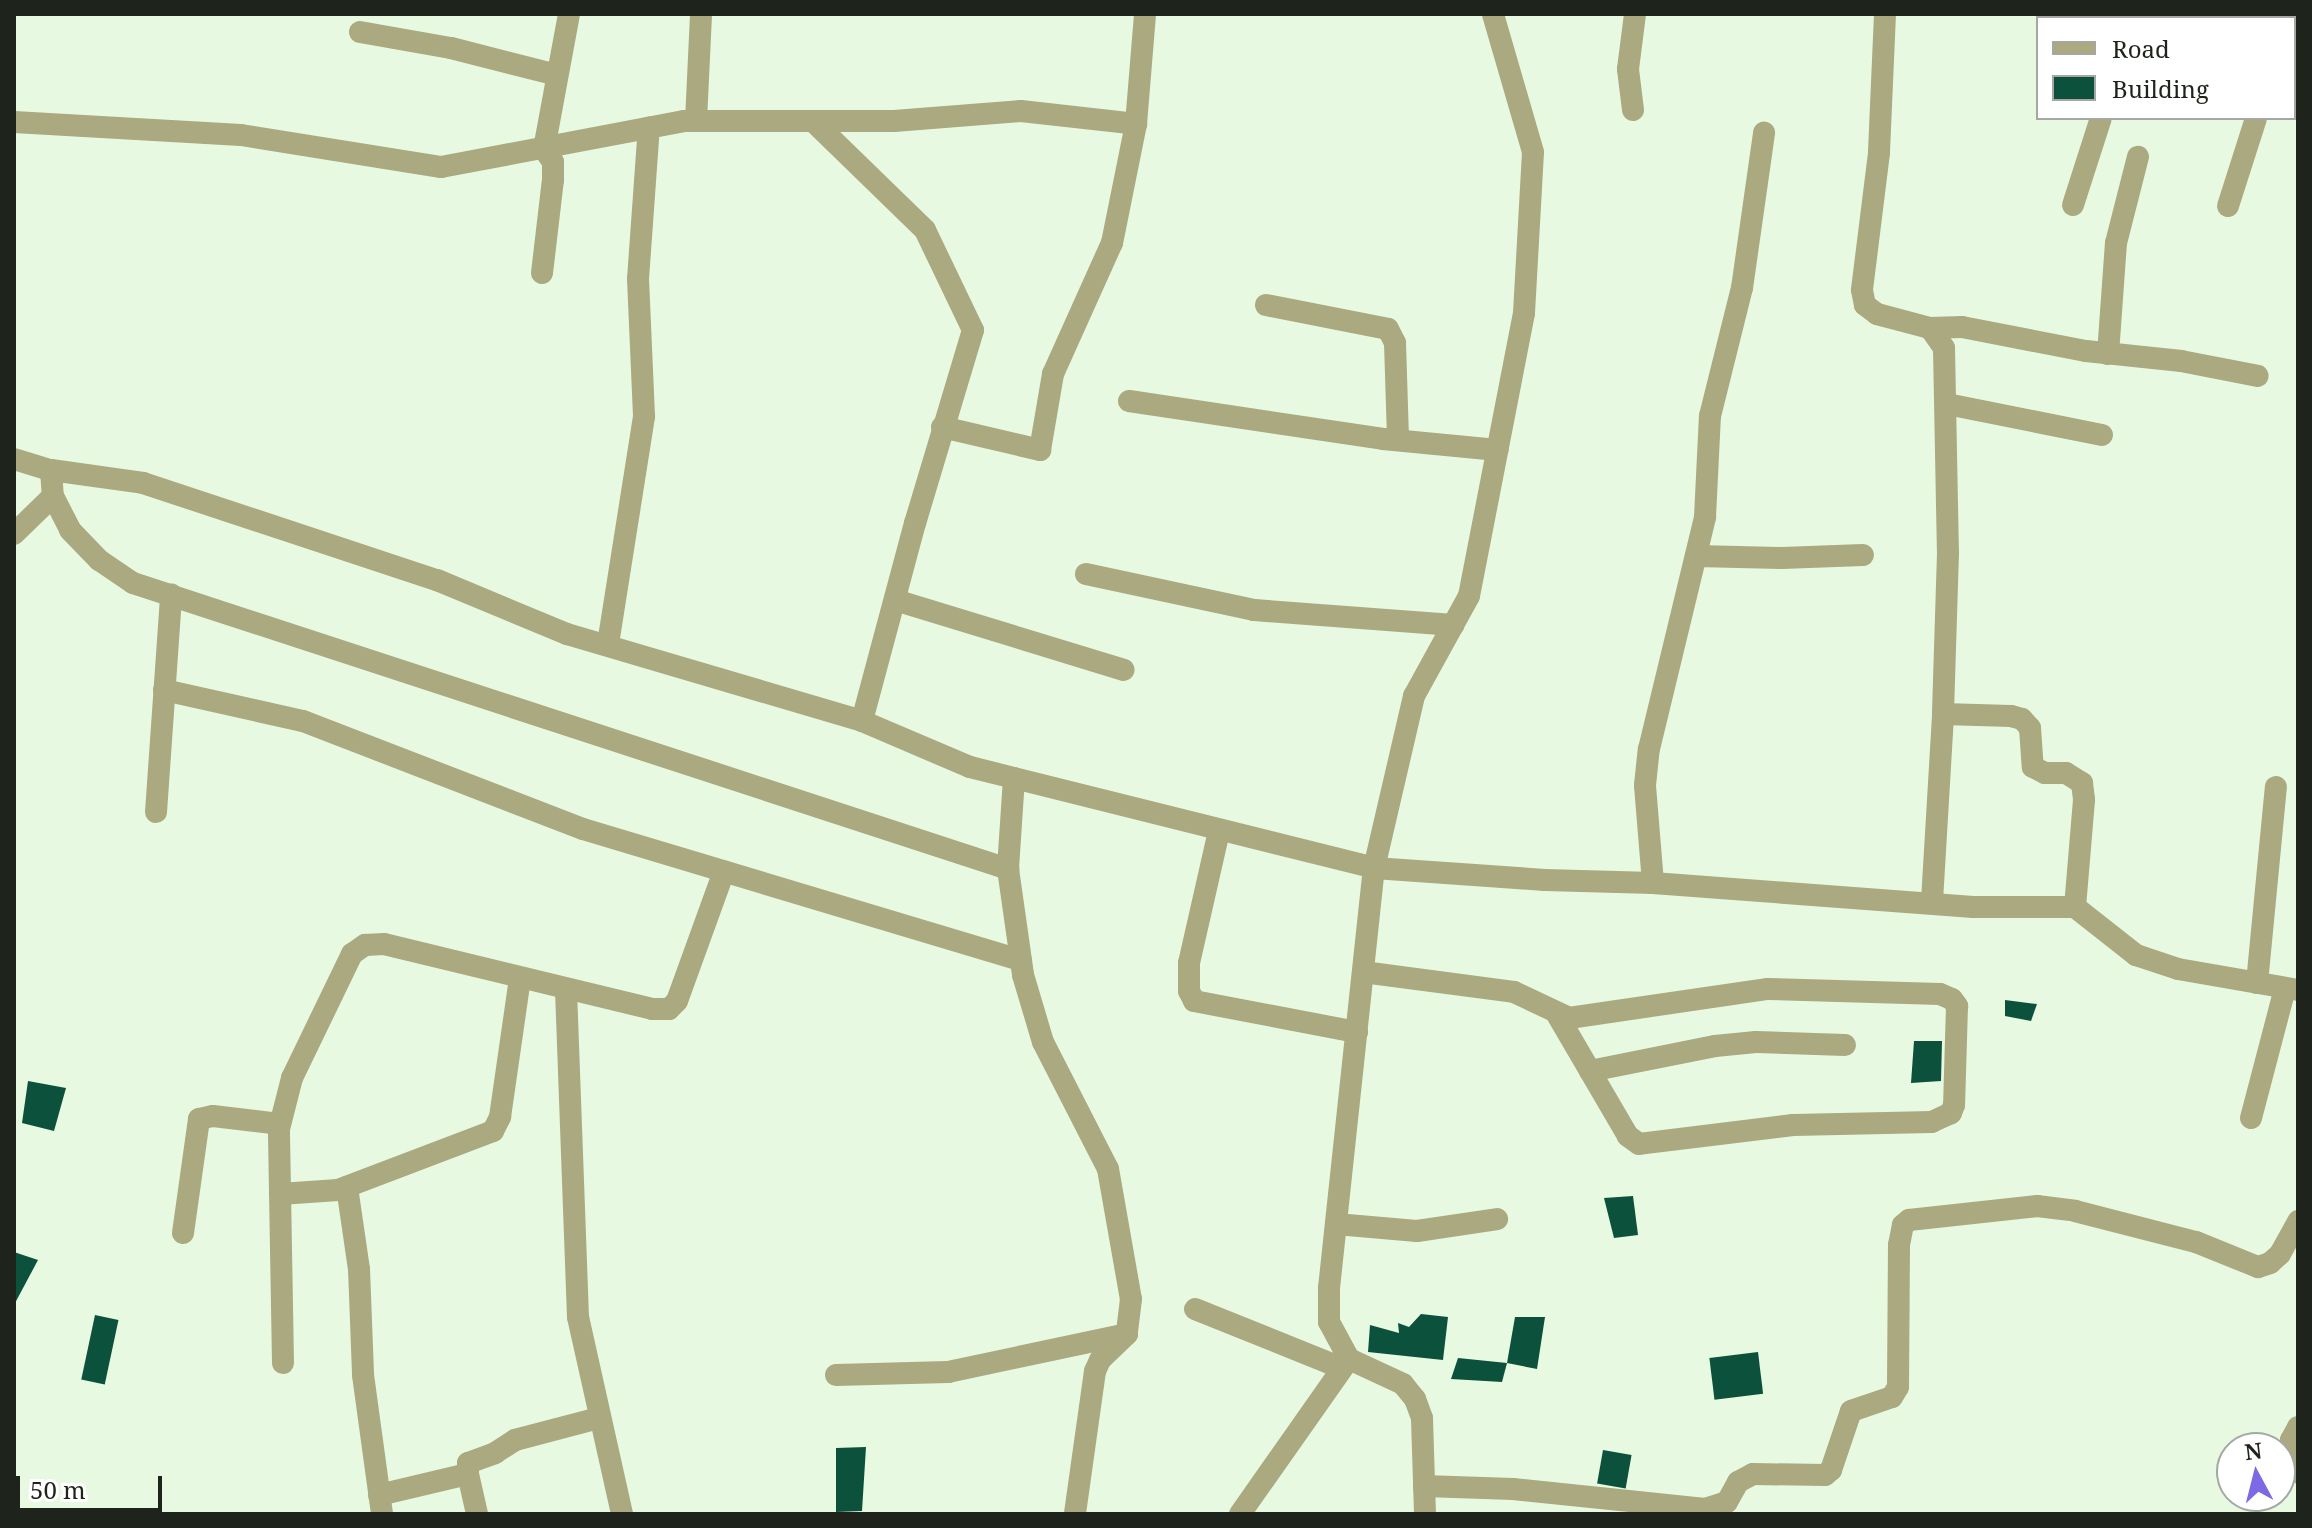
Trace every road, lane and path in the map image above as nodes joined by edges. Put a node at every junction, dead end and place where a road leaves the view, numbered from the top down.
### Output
1 (569, 14) edge
2 (701, 14) edge
3 (1145, 14) edge
4 (1493, 14) edge
5 (1635, 14) edge
6 (1885, 14) edge
7 (360, 32) dead end
8 (557, 75) junction
9 (1633, 110) dead end
10 (2100, 120) edge
11 (2255, 120) edge
12 (696, 121) junction
13 (813, 121) junction
14 (14, 122) edge
15 (1136, 124) junction
16 (649, 127) junction
17 (1764, 133) dead end
18 (544, 149) junction
19 (2138, 157) dead end
20 (2073, 205) dead end
21 (2228, 206) dead end
22 (542, 273) dead end
23 (1266, 305) dead end
24 (1930, 328) junction
25 (2108, 354) junction
26 (2258, 376) dead end
27 (1129, 401) dead end
28 (1947, 404) junction
29 (942, 427) junction
30 (2102, 435) dead end
31 (1398, 440) junction
32 (1497, 450) junction
33 (14, 459) edge
34 (51, 470) junction
35 (53, 496) junction
36 (14, 534) edge
37 (1863, 555) dead end
38 (1696, 556) junction
39 (1086, 574) dead end
40 (171, 595) junction
41 (895, 600) junction
42 (1453, 625) junction
43 (608, 644) junction
44 (1124, 670) dead end
45 (164, 690) junction
46 (1943, 714) junction
47 (862, 721) junction
48 (1014, 778) junction
49 (2276, 787) dead end
50 (156, 812) dead end
51 (1219, 831) junction
52 (1374, 868) junction
53 (1008, 869) junction
54 (724, 871) junction
55 (1653, 883) junction
56 (1932, 901) junction
57 (2075, 907) junction
58 (1021, 960) junction
59 (1363, 972) junction
60 (520, 979) junction
61 (2257, 983) junction
62 (2291, 989) edge
63 (566, 990) junction
64 (1558, 1016) junction
65 (1357, 1032) junction
66 (1845, 1045) dead end
67 (1590, 1071) junction
68 (2251, 1118) dead end
69 (280, 1124) junction
70 (347, 1187) junction
71 (280, 1194) junction
72 (1497, 1219) dead end
73 (2298, 1221) edge
74 (1336, 1224) junction
75 (183, 1233) dead end
76 (1195, 1309) dead end
77 (1127, 1334) junction
78 (283, 1363) dead end
79 (1345, 1364) junction
80 (836, 1375) dead end
81 (599, 1418) junction
82 (2298, 1427) edge
83 (2298, 1473) edge
84 (468, 1474) junction
85 (1424, 1486) junction
86 (381, 1504) edge
87 (477, 1514) edge
88 (622, 1514) edge
89 (1075, 1514) edge
90 (1240, 1514) edge
91 (1425, 1514) edge

1 - 8 street
2 - 12 street
3 - 15 street
4 - 32 street
5 - 9 street
6 - 24 street
7 - 8 street
8 - 18 street
10 - 20 street
11 - 21 street
12 - 13 street
12 - 16 street
13 - 15 street
13 - 29 street
14 - 18 street
15 - 29 street
16 - 18 street
16 - 43 street
17 - 38 street
18 - 22 street
19 - 25 street
23 - 31 street
24 - 25 street
24 - 28 street
25 - 26 street
27 - 31 street
28 - 30 street
28 - 46 street
29 - 41 street
31 - 32 street
32 - 42 street
33 - 34 street
34 - 35 street
34 - 43 street
35 - 36 street
35 - 40 street
37 - 38 street
38 - 55 street
39 - 42 street
40 - 45 street
40 - 53 street
41 - 44 street
41 - 47 street
42 - 52 street
43 - 47 street
45 - 50 street
45 - 54 street
46 - 56 street
46 - 57 street
47 - 48 street
48 - 51 street
48 - 53 street
49 - 61 street
51 - 52 street
51 - 65 street
52 - 55 street
52 - 59 street
53 - 58 street
54 - 58 street
54 - 63 street
55 - 56 street
56 - 57 street
57 - 61 street
58 - 77 street
59 - 64 street
59 - 65 street
60 - 63 street
60 - 69 street
60 - 70 street
61 - 62 street
62 - 68 street
63 - 81 street
64 - 67 street
64 - 67 street
65 - 74 street
66 - 67 street
69 - 71 street
69 - 75 street
70 - 71 street
70 - 86 street
71 - 78 street
72 - 74 street
73 - 85 street
74 - 79 street
76 - 79 street
77 - 80 street
77 - 89 street
79 - 85 street
79 - 90 street
81 - 84 street
81 - 88 street
82 - 83 street
84 - 86 street
84 - 87 street
85 - 91 street

